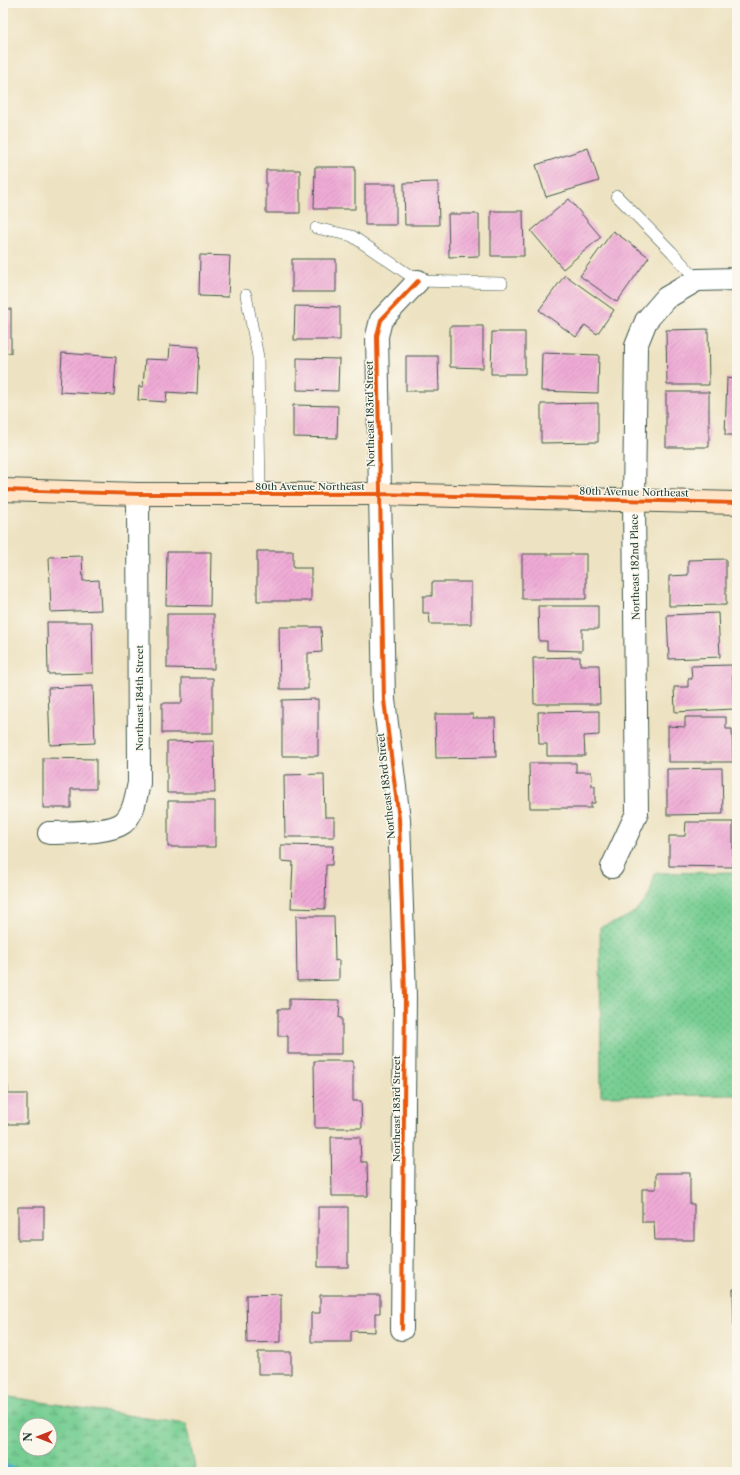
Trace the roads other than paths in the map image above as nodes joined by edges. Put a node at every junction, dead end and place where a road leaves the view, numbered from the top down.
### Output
1 (617, 196) dead end
2 (316, 228) dead end
3 (737, 279) edge
4 (698, 280) junction
5 (418, 281) junction
6 (502, 283) dead end
7 (246, 296) dead end
8 (3, 490) edge
9 (138, 494) junction
10 (260, 494) junction
11 (380, 494) junction
12 (634, 500) junction
13 (737, 503) edge
14 (49, 834) dead end
15 (612, 867) dead end
16 (402, 1330) dead end

1 - 4 lane
2 - 5 lane
3 - 4 street, Northeast 182nd Place
4 - 12 street, Northeast 182nd Place
5 - 6 lane
5 - 11 street, Northeast 183rd Street
7 - 10 lane
8 - 9 main road, 80th Avenue Northeast
9 - 10 main road, 80th Avenue Northeast
9 - 14 street, Northeast 184th Street
10 - 11 main road, 80th Avenue Northeast
11 - 12 main road, 80th Avenue Northeast
11 - 16 street, Northeast 183rd Street
12 - 13 main road, 80th Avenue Northeast
12 - 15 street, Northeast 182nd Place

